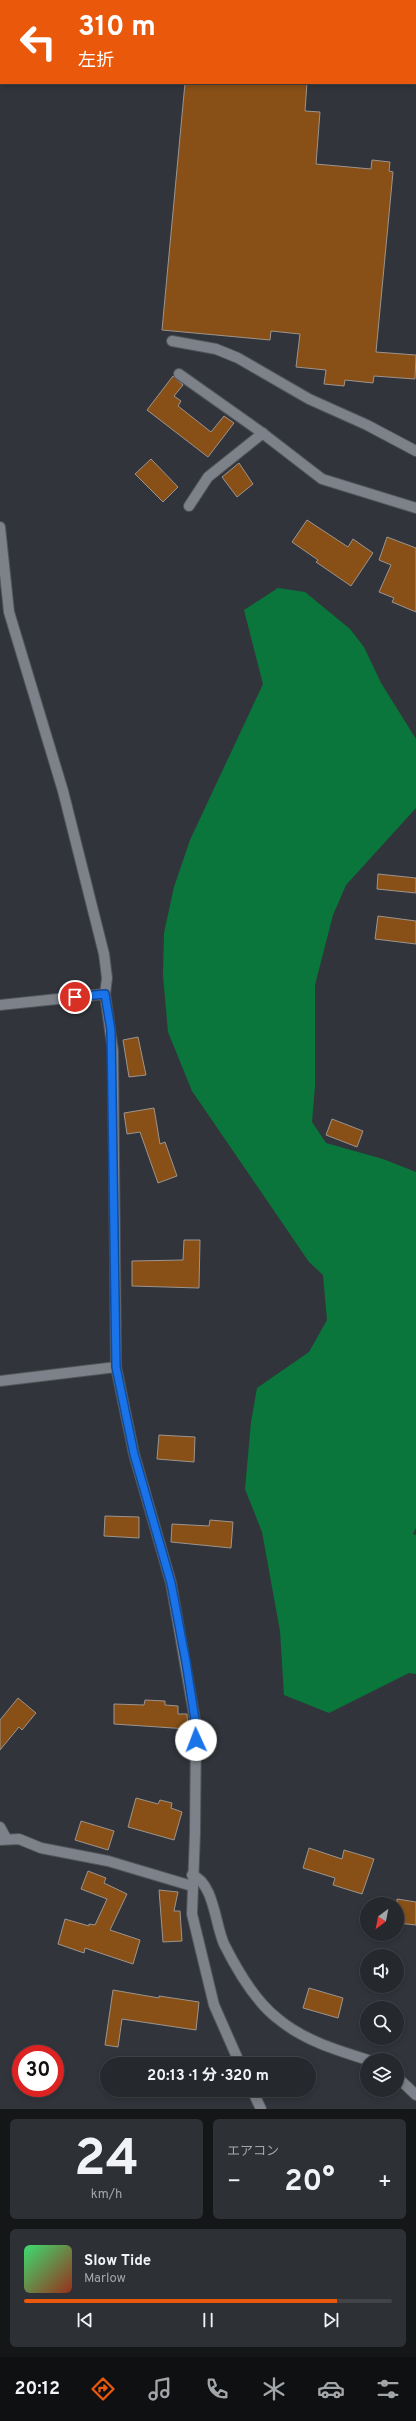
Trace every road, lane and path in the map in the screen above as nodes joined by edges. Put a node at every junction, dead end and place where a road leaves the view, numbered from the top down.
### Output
1 (172, 341) dead end
2 (179, 374) dead end
3 (263, 434) junction
4 (416, 451) edge
5 (189, 506) dead end
6 (416, 508) edge
7 (0, 528) edge
8 (105, 994) junction
9 (0, 1005) edge
10 (116, 1367) junction
11 (0, 1381) edge
12 (0, 1827) edge
13 (3, 1839) edge
14 (192, 1874) junction
15 (192, 1886) junction
16 (237, 2057) edge
17 (360, 2057) edge
18 (404, 2083) edge
19 (416, 2095) edge
20 (255, 2097) edge
21 (261, 2109) edge

1 - 4 street
2 - 3 street
3 - 5 street
3 - 6 street
7 - 8 street
8 - 9 street
8 - 10 street
10 - 11 street
10 - 14 street
12 - 13 street
13 - 15 street
14 - 15 street
14 - 17 street
15 - 16 street
18 - 19 street
20 - 21 street

